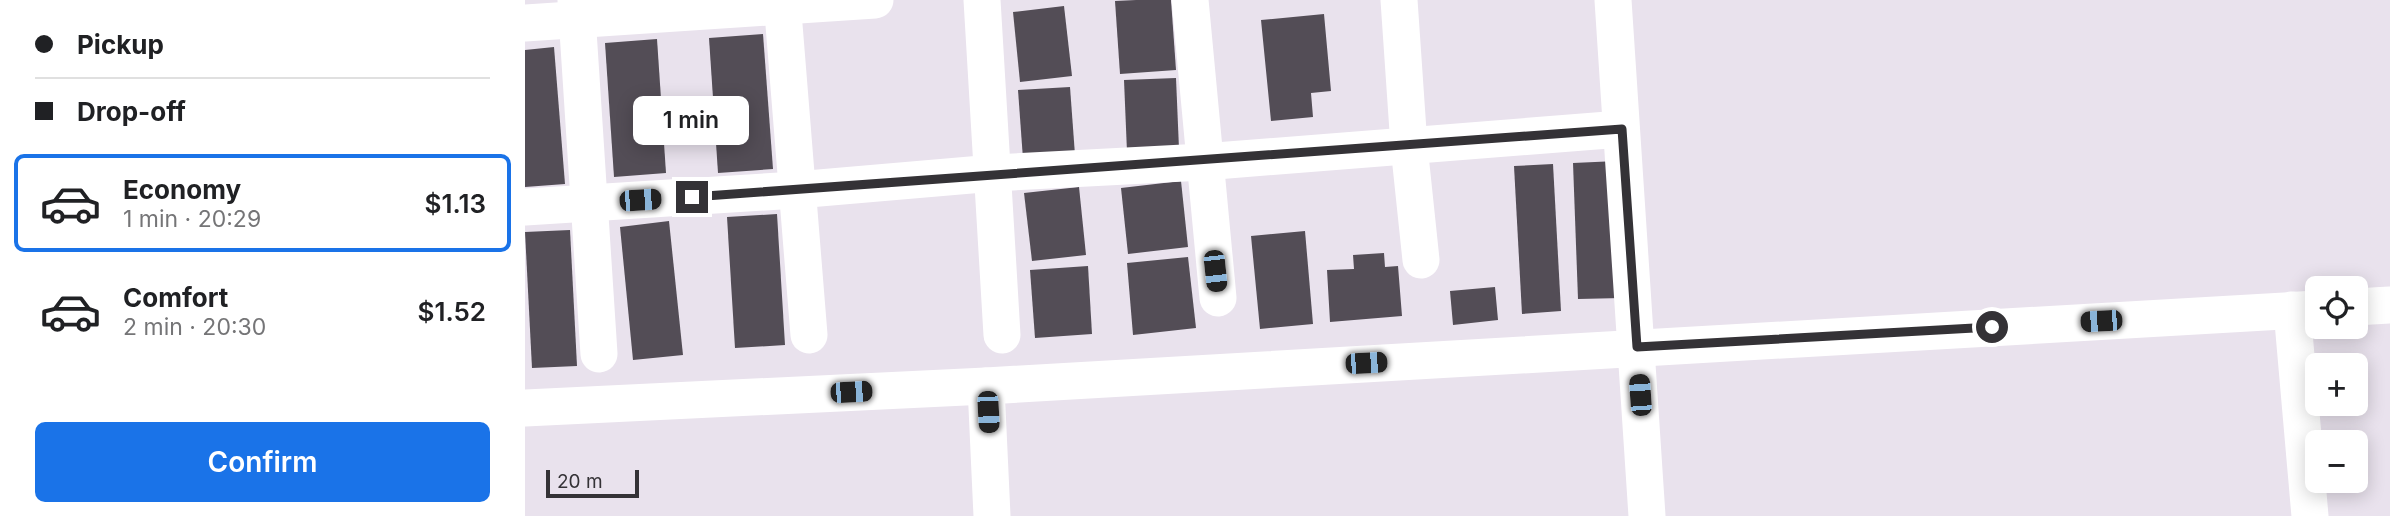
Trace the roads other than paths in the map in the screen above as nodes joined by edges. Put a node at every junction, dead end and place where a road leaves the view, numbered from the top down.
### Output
1 (875, 0) edge
2 (982, 0) edge
3 (1190, 0) edge
4 (1399, 0) edge
5 (1613, 0) edge
6 (783, 3) edge
7 (576, 10) edge
8 (525, 23) edge
9 (1622, 129) junction
10 (1409, 146) junction
11 (1203, 162) junction
12 (994, 173) junction
13 (796, 190) junction
14 (588, 203) junction
15 (525, 207) edge
16 (1421, 260) dead end
17 (1218, 298) dead end
18 (2390, 305) edge
19 (2368, 306) edge
20 (2305, 310) edge
21 (809, 335) dead end
22 (1002, 335) dead end
23 (2306, 339) edge
24 (1637, 347) junction
25 (600, 354) dead end
26 (986, 386) junction
27 (525, 408) edge
28 (992, 516) edge
29 (1647, 516) edge
30 (2310, 516) edge

1 - 6 street
2 - 12 street
3 - 11 street
4 - 10 street
5 - 9 street
6 - 7 street
6 - 13 street
7 - 8 street
7 - 14 street
9 - 10 street
9 - 24 street
10 - 11 street
10 - 16 street
11 - 12 street
11 - 17 street
12 - 13 street
12 - 22 street
13 - 14 street
13 - 21 street
14 - 15 street
14 - 25 street
18 - 19 street
20 - 24 street
23 - 30 street
24 - 26 street
24 - 29 street
26 - 27 street
26 - 28 street

